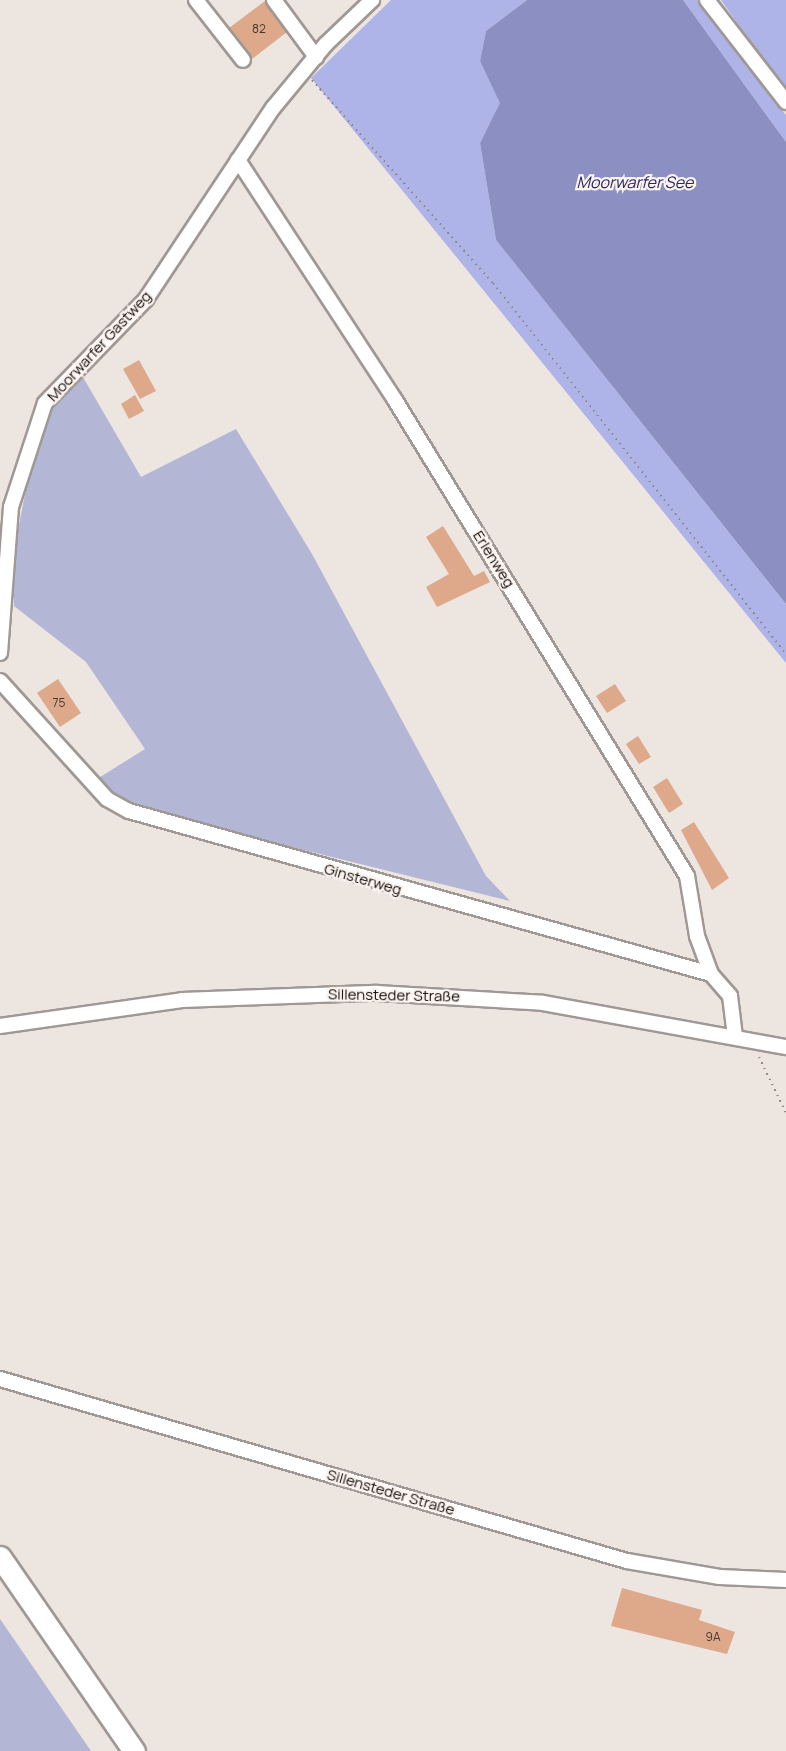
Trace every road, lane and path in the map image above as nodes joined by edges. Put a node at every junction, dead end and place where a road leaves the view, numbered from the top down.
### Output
1 (196, 0) edge
2 (274, 0) edge
3 (372, 0) edge
4 (707, 0) edge
5 (316, 57) junction
6 (243, 60) dead end
7 (304, 71) junction
8 (786, 102) edge
9 (238, 160) junction
10 (0, 653) edge
11 (786, 654) edge
12 (0, 681) edge
13 (711, 975) junction
14 (0, 1026) edge
15 (735, 1035) junction
16 (786, 1047) edge
17 (756, 1051) dead end
18 (786, 1113) edge
19 (0, 1379) edge
20 (0, 1557) edge
21 (0, 1569) edge
22 (786, 1580) edge
23 (29, 1598) junction
24 (134, 1751) edge

1 - 6 street
2 - 5 street
3 - 5 street, Moorwarfer Gastweg
4 - 8 street
5 - 7 street, Moorwarfer Gastweg
7 - 9 street, Moorwarfer Gastweg
7 - 11 path
9 - 10 street, Moorwarfer Gastweg
9 - 13 street, Erlenweg
12 - 13 street, Ginsterweg
13 - 15 street
14 - 15 street, Sillensteder Straße
15 - 16 street, Sillensteder Straße
17 - 18 path
19 - 22 street, Sillensteder Straße
20 - 23 highway
21 - 23 highway
23 - 24 highway

